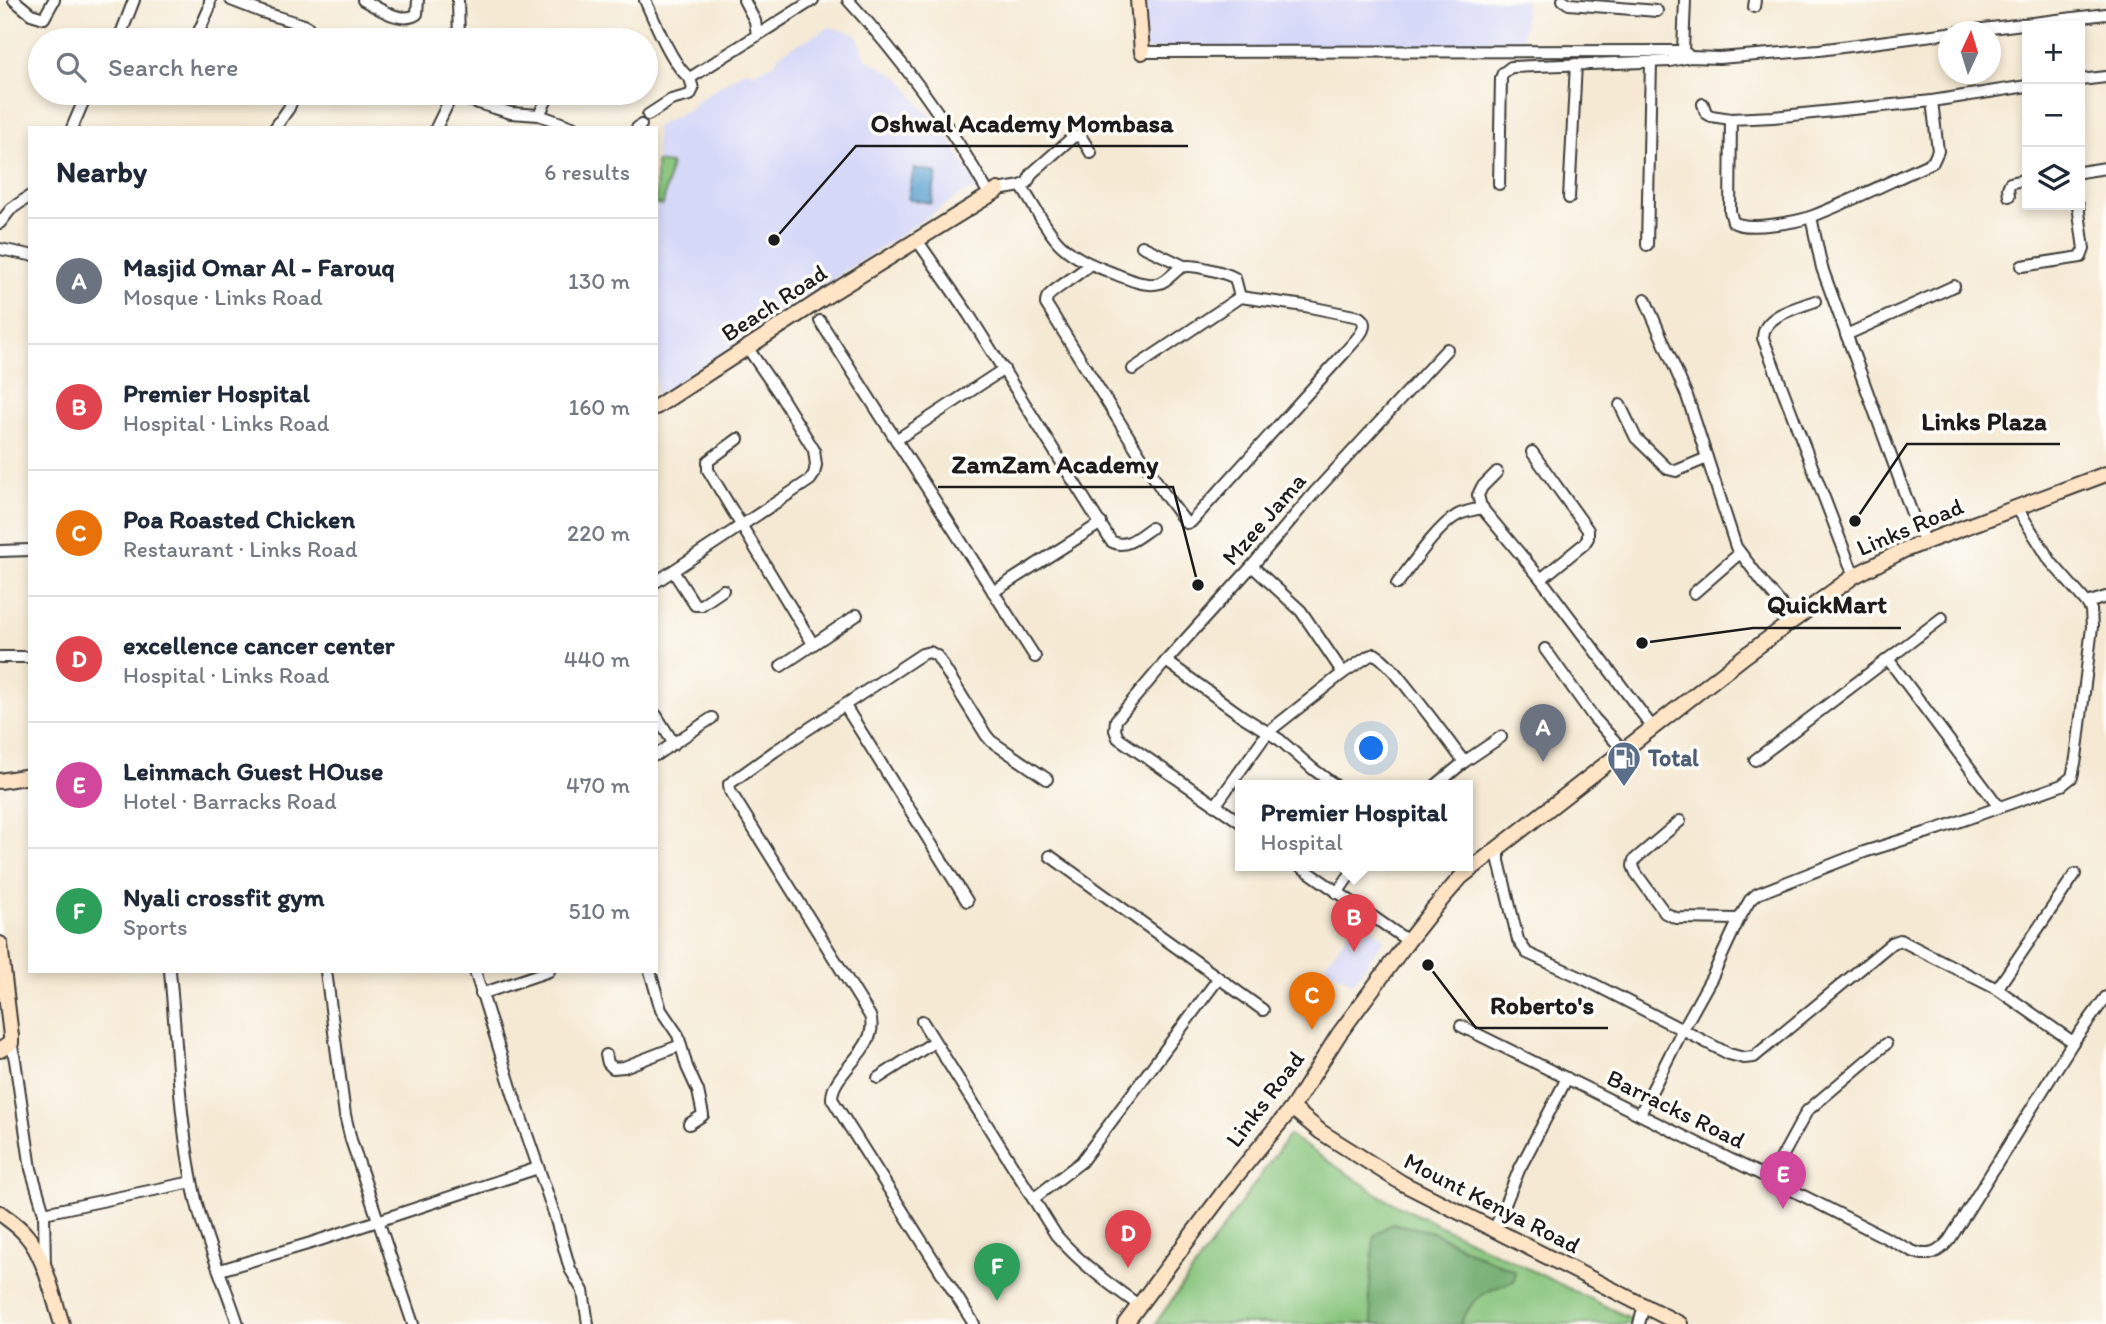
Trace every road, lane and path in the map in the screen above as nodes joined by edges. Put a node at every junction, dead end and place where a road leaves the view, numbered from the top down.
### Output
1 (15, 0) edge
2 (54, 0) edge
3 (134, 0) edge
4 (210, 0) edge
5 (231, 0) edge
6 (363, 0) edge
7 (418, 0) edge
8 (458, 0) edge
9 (645, 0) edge
10 (744, 0) edge
11 (813, 0) edge
12 (848, 0) edge
13 (1138, 0) edge
14 (1563, 0) edge
15 (1685, 0) edge
16 (1657, 11) dead end
17 (2106, 14) edge
18 (2001, 27) edge
19 (123, 28) edge
20 (200, 28) edge
21 (308, 28) edge
22 (459, 28) edge
23 (757, 34) junction
24 (1938, 34) edge
25 (1142, 52) joint
26 (1687, 54) junction
27 (1651, 62) junction
28 (1576, 64) junction
29 (2106, 77) edge
30 (690, 78) junction
31 (2085, 79) edge
32 (2022, 87) edge
33 (1932, 101) junction
34 (1703, 104) dead end
35 (82, 105) edge
36 (290, 105) edge
37 (447, 105) edge
38 (486, 105) edge
39 (544, 105) edge
40 (539, 115) junction
41 (1731, 119) junction
42 (642, 122) edge
43 (73, 126) edge
44 (276, 126) edge
45 (437, 126) edge
46 (569, 126) edge
47 (1091, 153) dead end
48 (2106, 169) edge
49 (2085, 171) edge
50 (2022, 180) edge
51 (1499, 184) dead end
52 (1021, 186) junction
53 (994, 192) junction
54 (2009, 196) dead end
55 (28, 198) edge
56 (1569, 198) dead end
57 (2079, 210) edge
58 (1811, 217) junction
59 (0, 223) edge
60 (917, 240) junction
61 (1647, 245) dead end
62 (1142, 246) dead end
63 (0, 249) edge
64 (28, 255) edge
65 (1090, 264) junction
66 (1184, 266) junction
67 (2022, 266) dead end
68 (1954, 286) dead end
69 (1240, 297) junction
70 (1645, 299) dead end
71 (1815, 300) dead end
72 (820, 321) dead end
73 (1846, 335) junction
74 (747, 347) junction
75 (1447, 349) dead end
76 (1004, 369) junction
77 (1133, 369) dead end
78 (1620, 405) dead end
79 (658, 406) edge
80 (738, 439) dead end
81 (896, 440) junction
82 (1532, 452) dead end
83 (1707, 458) junction
84 (1497, 472) dead end
85 (2106, 474) edge
86 (1483, 508) junction
87 (2017, 508) junction
88 (1101, 523) junction
89 (741, 525) junction
90 (1151, 528) dead end
91 (1925, 542) junction
92 (28, 550) edge
93 (0, 551) edge
94 (1740, 553) junction
95 (1252, 566) junction
96 (673, 571) junction
97 (1854, 576) junction
98 (1541, 579) junction
99 (658, 581) edge
100 (1397, 584) dead end
101 (723, 590) dead end
102 (993, 592) junction
103 (1694, 593) dead end
104 (2106, 597) edge
105 (2087, 603) junction
106 (857, 615) dead end
107 (1942, 618) dead end
108 (1794, 620) junction
109 (813, 644) junction
110 (1545, 649) dead end
111 (0, 657) edge
112 (28, 657) edge
113 (1035, 657) dead end
114 (1888, 659) junction
115 (1166, 661) junction
116 (781, 666) dead end
117 (1343, 673) junction
118 (845, 706) junction
119 (658, 718) edge
120 (712, 718) dead end
121 (1653, 728) junction
122 (1268, 732) junction
123 (1501, 737) dead end
124 (674, 744) junction
125 (1624, 751) junction
126 (658, 754) edge
127 (1755, 760) dead end
128 (1464, 762) junction
129 (28, 776) edge
130 (1047, 779) dead end
131 (1328, 780) edge
132 (1443, 780) edge
133 (0, 781) edge
134 (1215, 806) junction
135 (1999, 807) junction
136 (1235, 819) edge
137 (1680, 821) dead end
138 (1499, 846) junction
139 (1050, 856) dead end
140 (1473, 869) edge
141 (1307, 871) edge
142 (1352, 871) edge
143 (1471, 871) edge
144 (2075, 874) dead end
145 (1337, 893) junction
146 (967, 901) dead end
147 (1738, 919) junction
148 (1408, 942) junction
149 (0, 944) edge
150 (170, 973) edge
151 (326, 973) edge
152 (476, 973) edge
153 (543, 973) edge
154 (651, 973) edge
155 (1218, 979) junction
156 (1997, 989) junction
157 (481, 994) junction
158 (2106, 997) edge
159 (1263, 1010) dead end
160 (922, 1021) dead end
161 (1461, 1026) dead end
162 (1682, 1031) junction
163 (934, 1042) junction
164 (2073, 1042) junction
165 (1886, 1044) dead end
166 (681, 1045) junction
167 (5, 1046) edge
168 (606, 1055) dead end
169 (878, 1078) dead end
170 (1567, 1078) junction
171 (1292, 1108) junction
172 (1640, 1114) junction
173 (689, 1124) dead end
174 (538, 1168) junction
175 (1770, 1179) junction
176 (192, 1182) junction
177 (1033, 1199) junction
178 (0, 1213) edge
179 (44, 1213) junction
180 (376, 1220) junction
181 (1494, 1231) junction
182 (220, 1270) junction
183 (45, 1273) junction
184 (1140, 1306) junction
185 (1644, 1306) junction
186 (62, 1324) edge
187 (238, 1324) edge
188 (413, 1324) edge
189 (588, 1324) edge
190 (974, 1324) edge
191 (1125, 1324) edge
192 (1639, 1324) edge
193 (1680, 1324) edge

1 - 2 street
3 - 19 street
4 - 20 street
5 - 21 street
6 - 7 street
8 - 22 street
9 - 30 street
10 - 23 street
11 - 23 street
12 - 53 street
13 - 25 main road
14 - 16 street
15 - 26 street
17 - 18 street
23 - 30 street
24 - 26 street
25 - 26 street
26 - 27 street
27 - 28 street
27 - 61 street
28 - 51 street
28 - 56 street
29 - 31 street
30 - 42 street
32 - 33 street
33 - 41 street
33 - 58 street
34 - 41 street
35 - 43 street
36 - 44 street
37 - 45 street
38 - 40 street
39 - 40 street
40 - 46 street
41 - 58 street
47 - 52 street
48 - 49 street
50 - 54 street
52 - 53 street
52 - 65 street
53 - 60 main road, Beach Road
55 - 59 street
57 - 67 street
58 - 73 street
60 - 74 main road, Beach Road
60 - 76 street
62 - 66 street
63 - 64 street
65 - 66 street
65 - 69 street
66 - 69 street
68 - 73 street
69 - 77 street
70 - 83 street
71 - 97 street
72 - 81 street
73 - 91 street
74 - 79 main road, Beach Road
74 - 89 street
75 - 95 street, Mzee Jama
76 - 81 street
76 - 88 street
78 - 83 street
80 - 89 street
81 - 102 street
82 - 98 street
83 - 94 street
84 - 86 street
85 - 87 main road, Links Road
86 - 98 street
86 - 100 street
87 - 91 main road, Links Road
87 - 105 street
88 - 90 street
88 - 102 street
89 - 96 street
89 - 109 street
91 - 97 main road, Links Road
92 - 93 street
94 - 103 street
94 - 108 street
95 - 115 street, Mzee Jama
95 - 117 street
96 - 99 street
96 - 101 street
97 - 108 main road, Links Road
98 - 121 street
102 - 113 street
104 - 105 street
105 - 135 street
106 - 109 street
107 - 114 street
108 - 121 main road, Links Road
109 - 116 street
110 - 125 street
111 - 112 street
114 - 127 street
114 - 135 street
115 - 122 street
115 - 134 street, Mzee Jama
117 - 122 street
117 - 128 street
118 - 130 street
118 - 146 street
118 - 190 street
119 - 124 street
120 - 124 street
121 - 125 main road, Links Road
122 - 131 street
122 - 134 street
123 - 128 street
124 - 126 street
125 - 138 main road, Links Road
128 - 132 street
129 - 133 main road
134 - 136 street, Mzee Jama
135 - 147 street
137 - 147 street
138 - 140 main road, Links Road
138 - 162 street
139 - 155 street
141 - 145 street
142 - 145 street
143 - 148 main road, Links Road
144 - 156 street
145 - 148 street
147 - 162 street
148 - 171 main road, Links Road
149 - 167 main road
150 - 176 street
151 - 180 street
152 - 157 street
153 - 157 street
154 - 166 street
155 - 159 street
155 - 177 street
156 - 162 street
156 - 164 street
157 - 174 street
158 - 164 street, Barracks Road
160 - 163 street
161 - 170 street, Barracks Road
162 - 172 street
163 - 169 street
163 - 177 street
164 - 175 street, Barracks Road
165 - 175 street
166 - 168 street
166 - 173 street
167 - 179 street
170 - 172 street, Barracks Road
170 - 181 street
171 - 181 main road, Mount Kenya Road
171 - 184 main road, Links Road
172 - 175 street, Barracks Road
174 - 180 street
174 - 189 street
176 - 179 street
176 - 182 street
177 - 184 street
178 - 183 main road
179 - 183 street
180 - 182 street
180 - 188 street
181 - 185 main road, Mount Kenya Road
182 - 187 street
183 - 186 main road
184 - 191 main road, Links Road
185 - 192 street
185 - 193 main road, Mount Kenya Road

